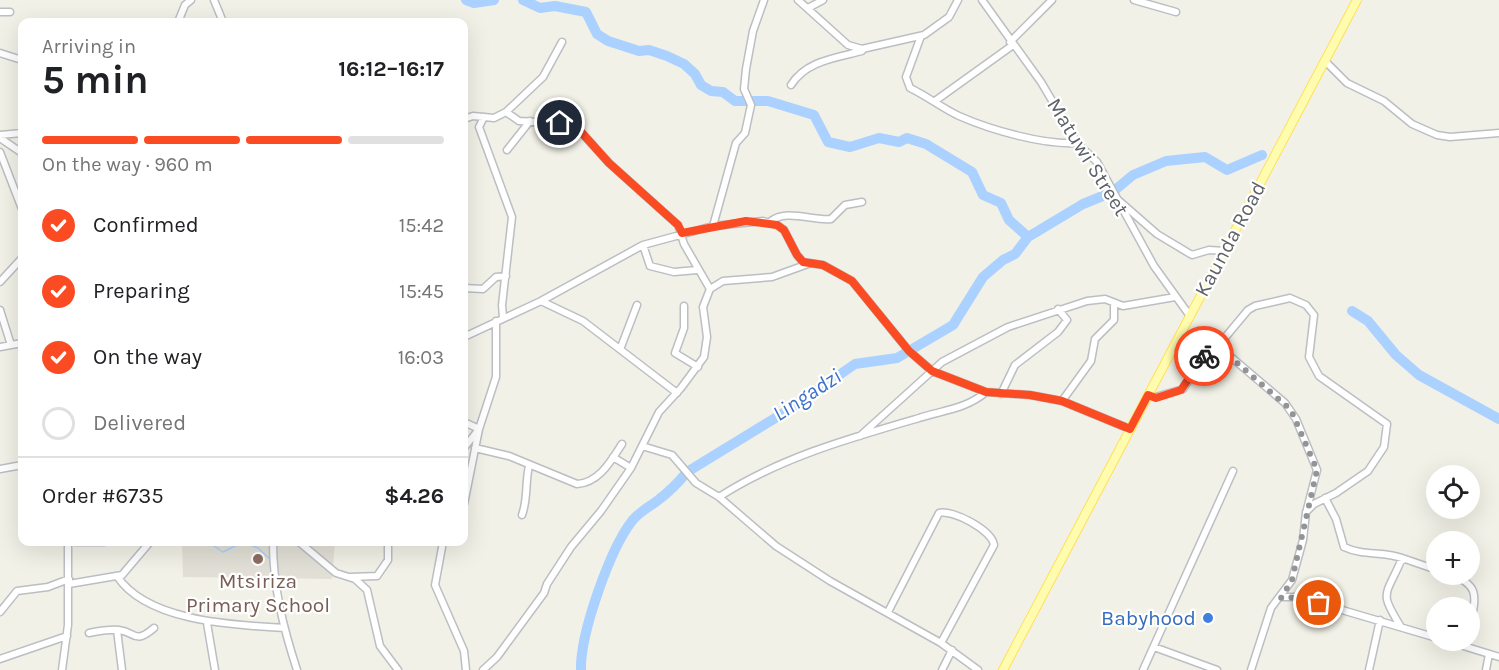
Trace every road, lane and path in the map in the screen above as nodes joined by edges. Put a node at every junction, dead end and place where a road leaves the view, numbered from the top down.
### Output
1 (191, 0) edge
2 (214, 0) edge
3 (764, 0) edge
4 (798, 0) edge
5 (823, 0) edge
6 (958, 0) edge
7 (982, 0) edge
8 (1052, 0) edge
9 (1134, 0) edge
10 (1357, 0) edge
11 (808, 8) junction
12 (0, 12) edge
13 (10, 12) dead end
14 (1176, 12) dead end
15 (180, 18) edge
16 (221, 18) edge
17 (921, 36) junction
18 (562, 42) dead end
19 (1011, 44) junction
20 (872, 48) junction
21 (0, 53) edge
22 (18, 59) edge
23 (1324, 61) junction
24 (790, 85) dead end
25 (934, 101) junction
26 (506, 112) junction
27 (484, 117) junction
28 (468, 119) edge
29 (530, 121) junction
30 (1499, 133) edge
31 (18, 134) edge
32 (0, 137) edge
33 (1077, 143) junction
34 (18, 150) edge
35 (507, 150) dead end
36 (0, 152) edge
37 (1117, 198) junction
38 (18, 199) edge
39 (862, 202) dead end
40 (770, 222) junction
41 (713, 226) junction
42 (682, 233) junction
43 (643, 245) junction
44 (1225, 251) junction
45 (18, 262) edge
46 (808, 264) junction
47 (697, 270) junction
48 (506, 276) junction
49 (0, 282) edge
50 (468, 288) edge
51 (710, 289) junction
52 (1175, 297) junction
53 (541, 301) junction
54 (637, 305) dead end
55 (1114, 305) junction
56 (684, 306) dead end
57 (1058, 309) junction
58 (0, 310) edge
59 (1190, 316) junction
60 (503, 318) junction
61 (496, 321) junction
62 (468, 335) edge
63 (18, 344) edge
64 (11, 345) junction
65 (1218, 346) junction
66 (0, 347) edge
67 (621, 347) junction
68 (698, 367) junction
69 (932, 371) junction
70 (986, 392) junction
71 (677, 393) junction
72 (1001, 394) junction
73 (1148, 395) junction
74 (1062, 401) junction
75 (468, 424) edge
76 (479, 429) junction
77 (1130, 429) junction
78 (860, 436) junction
79 (468, 443) edge
80 (622, 444) dead end
81 (642, 446) junction
82 (475, 448) junction
83 (613, 458) junction
84 (18, 466) edge
85 (529, 466) junction
86 (631, 468) junction
87 (0, 469) edge
88 (1233, 471) dead end
89 (468, 484) edge
90 (719, 497) junction
91 (1325, 498) junction
92 (1306, 512) junction
93 (522, 514) dead end
94 (68, 546) edge
95 (147, 546) edge
96 (273, 546) edge
97 (304, 546) edge
98 (388, 546) edge
99 (442, 546) edge
100 (1405, 559) junction
101 (1426, 566) edge
102 (117, 576) junction
103 (350, 577) junction
104 (69, 581) junction
105 (1281, 598) junction
106 (0, 612) edge
107 (888, 612) junction
108 (1380, 620) junction
109 (207, 622) junction
110 (1401, 627) junction
111 (154, 628) dead end
112 (284, 628) junction
113 (117, 630) junction
114 (89, 633) dead end
115 (1426, 635) edge
116 (67, 636) junction
117 (941, 643) junction
118 (1154, 646) junction
119 (952, 650) junction
120 (1480, 650) edge
121 (1489, 654) junction
122 (1499, 657) edge
123 (0, 659) edge
124 (62, 670) edge
125 (122, 670) edge
126 (215, 670) edge
127 (297, 670) edge
128 (398, 670) edge
129 (466, 670) edge
130 (483, 670) edge
131 (942, 670) edge
132 (978, 670) edge
133 (1003, 670) edge
134 (1143, 670) edge
135 (1217, 670) edge
136 (1251, 670) edge
137 (1369, 670) edge
138 (1486, 670) edge

1 - 15 street
2 - 16 street
3 - 41 street
4 - 11 street
5 - 11 street
6 - 17 street
7 - 19 street, Matuwi Street
8 - 19 street
9 - 14 street
10 - 23 main road, Kaunda Road
11 - 20 street
12 - 13 street
17 - 20 street
17 - 25 street
18 - 26 street
19 - 25 street
19 - 33 street, Matuwi Street
20 - 24 street
21 - 22 street
23 - 30 street
23 - 44 main road, Kaunda Road
25 - 33 street
26 - 27 street
26 - 29 street
27 - 28 street
27 - 48 street
29 - 35 street
29 - 42 street
31 - 32 street
32 - 34 street
33 - 37 street, Matuwi Street
36 - 38 street
37 - 44 street
37 - 52 street, Matuwi Street
39 - 40 street
40 - 41 street
40 - 46 street
41 - 42 street
42 - 43 street
42 - 47 street
43 - 47 street
43 - 53 street
44 - 59 main road, Kaunda Road
45 - 49 street
46 - 51 street
46 - 69 street
47 - 51 street
48 - 50 street
48 - 60 street
51 - 68 street
52 - 55 street
52 - 59 street, Matuwi Street
53 - 60 street
53 - 67 street
54 - 67 street
55 - 57 street
55 - 74 street
56 - 68 street
57 - 69 street
57 - 72 street
58 - 64 street
59 - 73 main road, Kaunda Road
60 - 61 street
61 - 62 street
61 - 76 street
63 - 64 street
64 - 66 street
65 - 73 street
65 - 91 street
65 - 92 street
67 - 71 street
68 - 71 street
69 - 70 street
69 - 78 street
70 - 72 street
70 - 78 street
71 - 81 street
72 - 74 street
73 - 77 main road, Kaunda Road
74 - 77 street
75 - 76 street
76 - 79 street
76 - 82 street
77 - 133 main road, Kaunda Road
78 - 90 street
80 - 83 street
81 - 86 street
81 - 90 street
82 - 85 street
82 - 89 street
83 - 85 street
83 - 86 street
84 - 87 street
85 - 93 street
86 - 130 street
88 - 118 street
90 - 107 street
91 - 92 street
91 - 100 street
92 - 105 street
94 - 104 street
95 - 102 street
96 - 112 street
97 - 103 street
98 - 103 street
99 - 129 street
100 - 101 street
100 - 110 street
102 - 104 street
102 - 109 street
103 - 128 street
104 - 106 street
104 - 116 street
105 - 108 street
105 - 136 street
107 - 117 street
107 - 117 street
108 - 110 street
108 - 137 street
109 - 112 street
109 - 126 street
110 - 115 street
111 - 113 street
112 - 127 street
113 - 114 street
113 - 125 street
116 - 123 street
116 - 124 street
117 - 119 street
118 - 134 street
118 - 135 street
119 - 131 street
119 - 132 street
120 - 121 street
121 - 122 street
121 - 138 street

